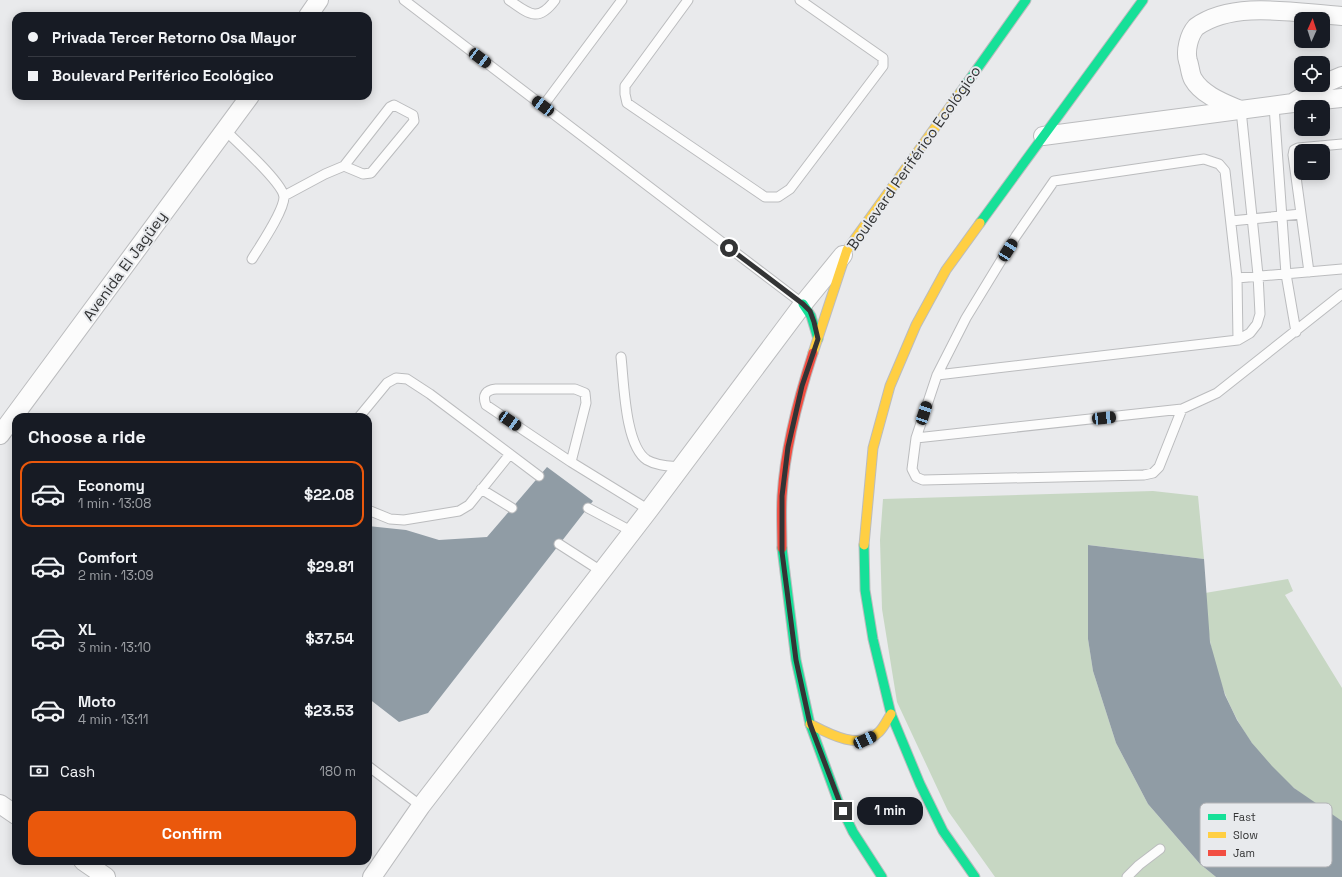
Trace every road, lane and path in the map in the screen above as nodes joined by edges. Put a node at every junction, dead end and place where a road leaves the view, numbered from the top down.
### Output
1 (319, 0) edge
2 (404, 0) edge
3 (509, 0) edge
4 (555, 0) edge
5 (622, 0) edge
6 (688, 0) edge
7 (800, 0) edge
8 (1026, 0) edge
9 (1143, 0) edge
10 (1318, 0) edge
11 (1270, 1) edge
12 (311, 12) edge
13 (1342, 16) edge
14 (1342, 76) edge
15 (1330, 81) edge
16 (1310, 92) edge
17 (1342, 98) edge
18 (247, 100) edge
19 (1293, 103) junction
20 (543, 106) junction
21 (1274, 106) junction
22 (1241, 110) junction
23 (226, 130) junction
24 (1043, 136) junction
25 (1342, 144) edge
26 (344, 166) junction
27 (284, 196) junction
28 (1301, 214) junction
29 (1282, 216) junction
30 (1253, 218) junction
31 (1231, 221) junction
32 (847, 250) junction
33 (252, 259) dead end
34 (1342, 269) edge
35 (1309, 272) junction
36 (1286, 274) junction
37 (1258, 275) junction
38 (1237, 278) junction
39 (1342, 294) edge
40 (803, 304) junction
41 (1296, 332) junction
42 (818, 339) junction
43 (1238, 340) junction
44 (621, 357) dead end
45 (936, 375) junction
46 (1182, 409) junction
47 (17, 413) edge
48 (362, 413) edge
49 (12, 420) edge
50 (0, 436) edge
51 (916, 438) junction
52 (510, 454) junction
53 (571, 462) junction
54 (680, 467) junction
55 (539, 476) dead end
56 (481, 489) junction
57 (512, 508) dead end
58 (588, 508) dead end
59 (649, 510) junction
60 (372, 512) edge
61 (631, 531) junction
62 (559, 544) dead end
63 (601, 571) junction
64 (891, 714) junction
65 (810, 724) junction
66 (372, 769) edge
67 (0, 804) edge
68 (421, 806) junction
69 (12, 812) edge
70 (1160, 849) dead end
71 (89, 865) edge
72 (379, 873) edge
73 (106, 877) edge
74 (882, 877) edge
75 (975, 877) edge
76 (1127, 877) edge

1 - 12 street
2 - 20 lane
3 - 4 lane
5 - 20 lane
6 - 7 lane
8 - 32 street, Boulevard Periférico Ecológico
9 - 24 street
10 - 11 street
11 - 13 street
11 - 22 street
14 - 15 street
16 - 19 street
17 - 19 street
18 - 23 street, Avenida El Jagüey
19 - 21 street
20 - 40 lane
21 - 22 street
21 - 29 lane
22 - 24 street
22 - 30 lane
23 - 27 lane
23 - 47 street, Avenida El Jagüey
24 - 64 street
25 - 28 lane
26 - 26 lane
26 - 27 lane
27 - 33 lane
28 - 29 lane
28 - 35 lane
29 - 30 lane
29 - 36 lane
30 - 31 lane
30 - 37 lane
31 - 38 lane
31 - 45 lane
32 - 40 street
32 - 42 street, Boulevard Periférico Ecológico
34 - 35 lane
35 - 36 lane
36 - 37 lane
36 - 41 lane
37 - 38 lane
37 - 43 lane
38 - 43 lane
39 - 41 lane
40 - 42 street
40 - 54 street
41 - 46 lane
42 - 65 street, Boulevard Periférico Ecológico
43 - 45 lane
44 - 54 lane
45 - 51 lane
46 - 51 lane
46 - 51 lane
48 - 52 lane
49 - 50 street, Avenida El Jagüey
52 - 55 lane
52 - 56 lane
53 - 53 lane
53 - 59 lane
54 - 59 street
56 - 57 lane
56 - 60 lane
58 - 61 lane
59 - 61 street
61 - 63 street
62 - 63 lane
63 - 68 street
64 - 65 street
64 - 75 street
65 - 74 street, Boulevard Periférico Ecológico
66 - 68 lane
67 - 69 street
68 - 72 street
70 - 76 lane
71 - 73 street

